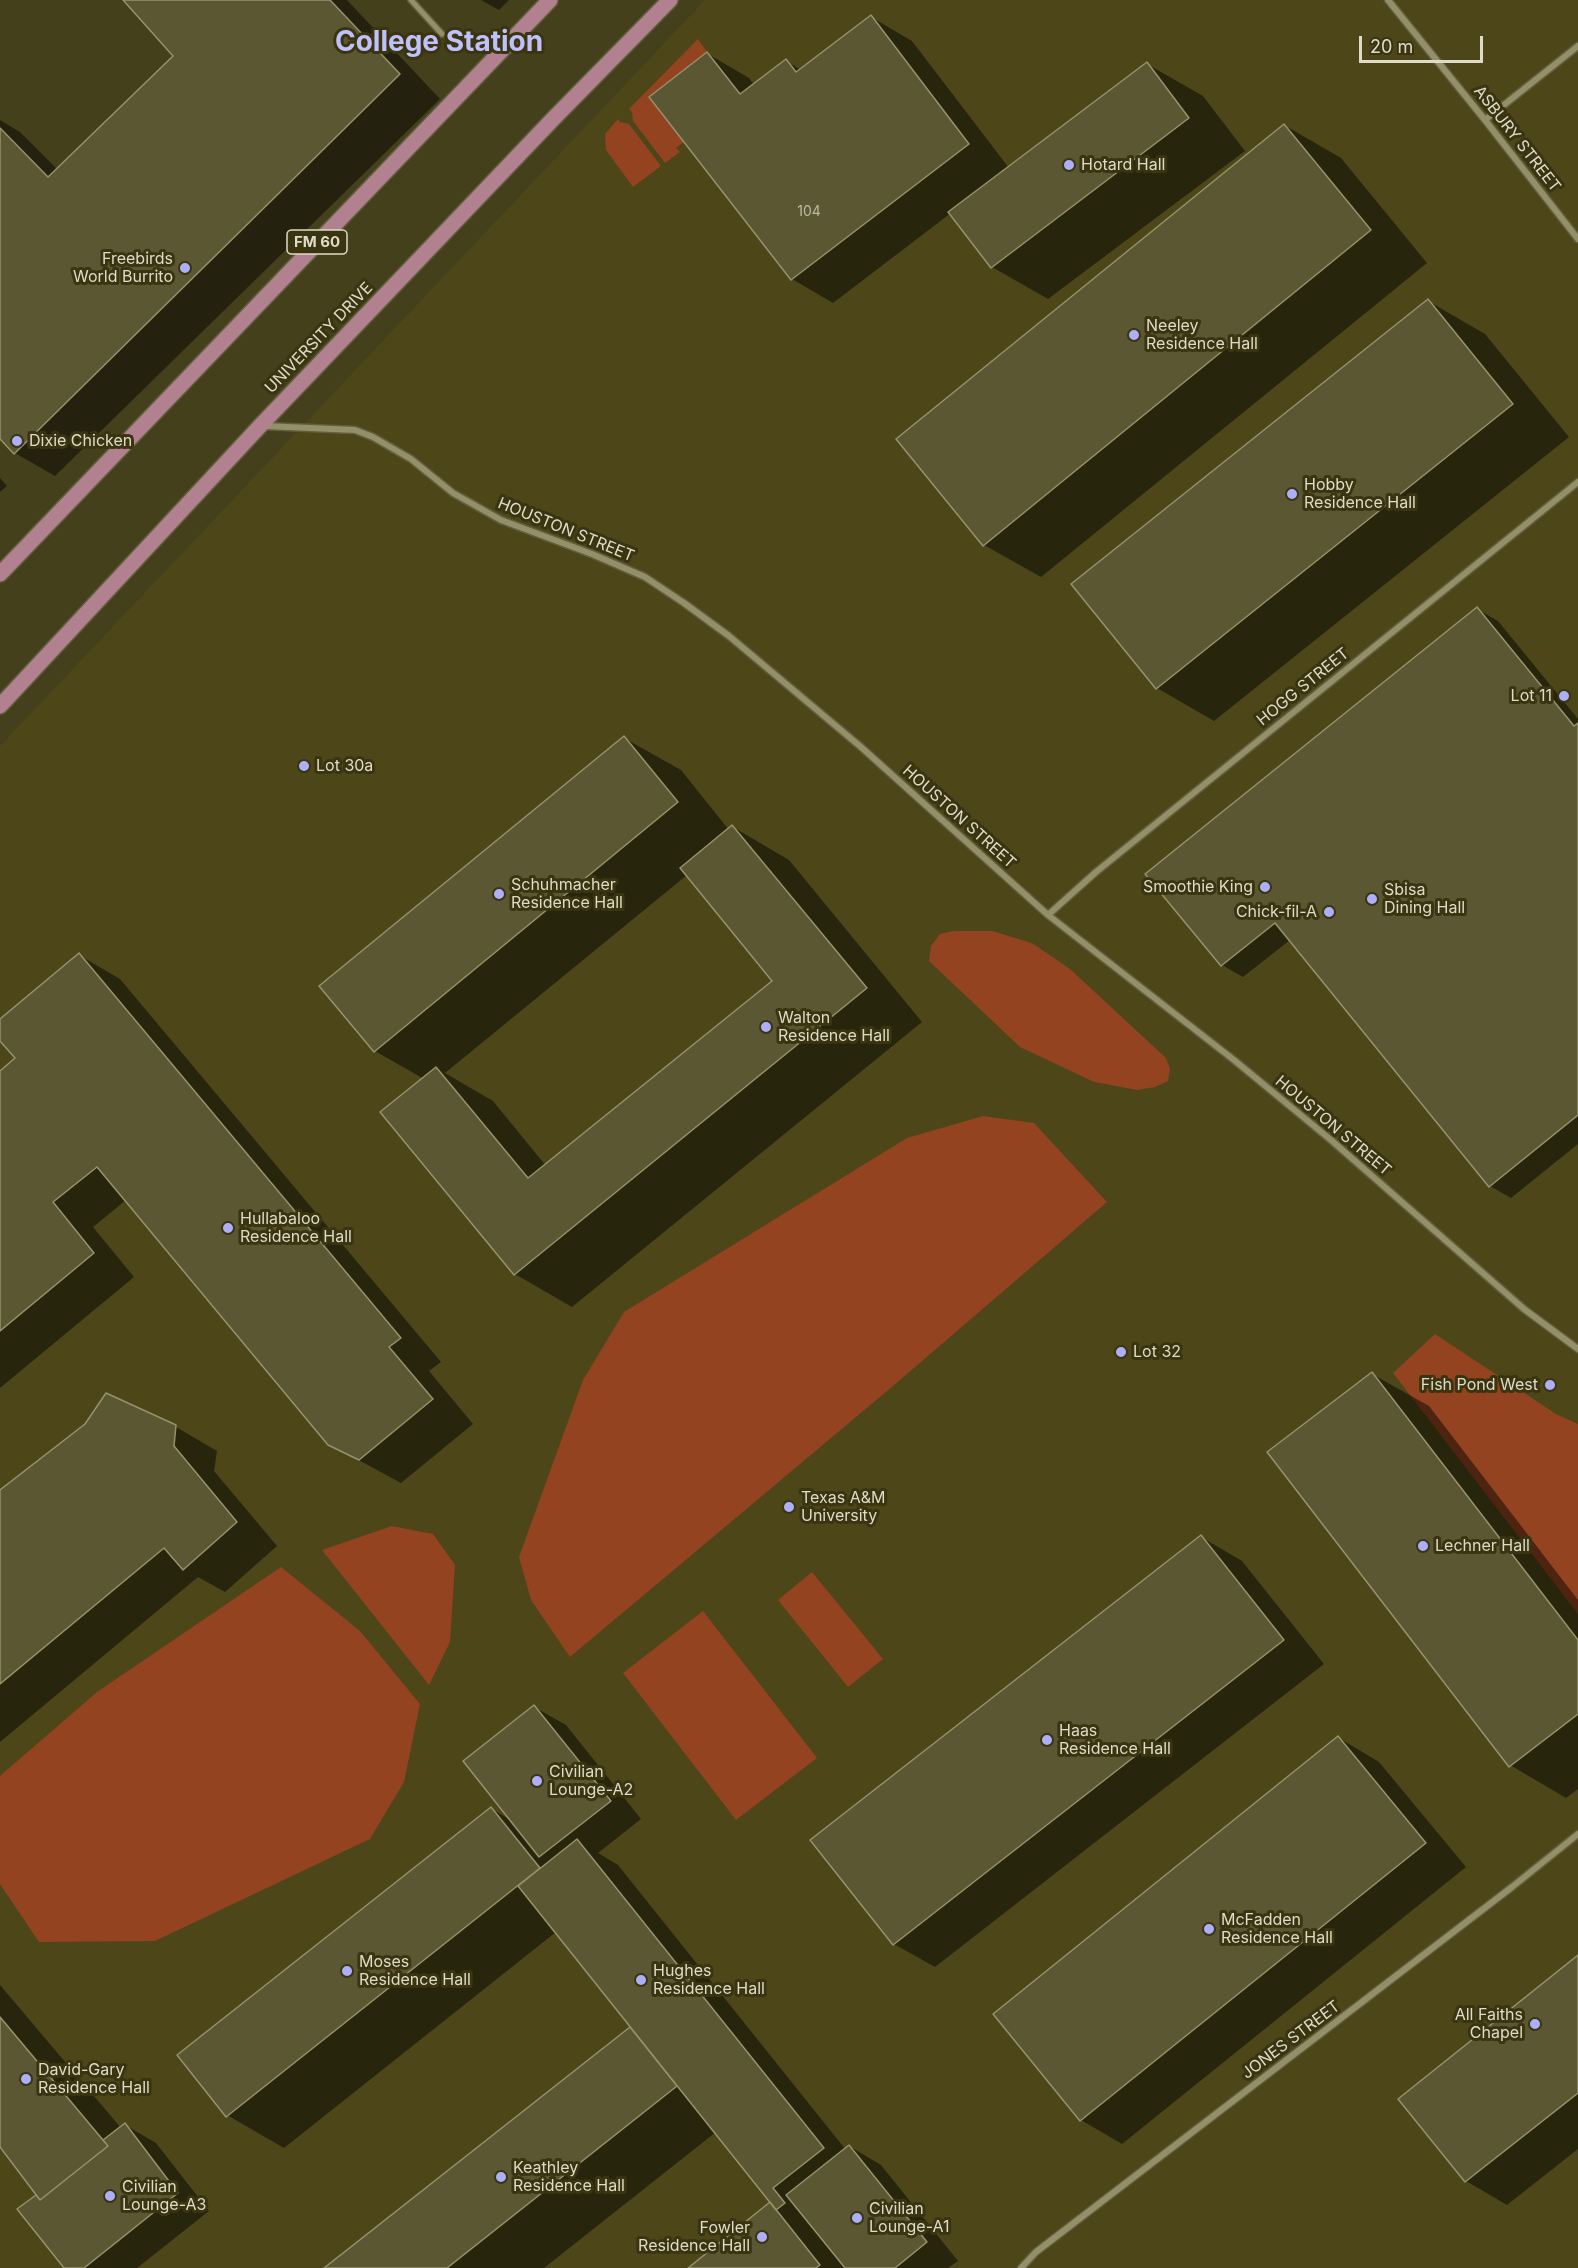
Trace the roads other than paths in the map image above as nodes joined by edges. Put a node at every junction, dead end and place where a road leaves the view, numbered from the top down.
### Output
1 (411, 0) edge
2 (550, 0) edge
3 (670, 0) edge
4 (1388, 0) edge
5 (442, 34) dead end
6 (1578, 45) edge
7 (1485, 120) junction
8 (1578, 239) edge
9 (260, 426) junction
10 (1578, 482) edge
11 (0, 574) edge
12 (0, 706) edge
13 (1048, 915) junction
14 (1578, 1349) edge
15 (1578, 1834) edge
16 (1021, 2268) edge

1 - 5 street
2 - 11 main road, FM 60
3 - 9 main road, UNIVERSITY DRIVE
4 - 7 street, ASBURY STREET
6 - 7 street
7 - 8 street, ASBURY STREET
9 - 12 main road, UNIVERSITY DRIVE
9 - 13 street, HOUSTON STREET
10 - 13 street, HOGG STREET
13 - 14 street, HOUSTON STREET
15 - 16 street, JONES STREET

